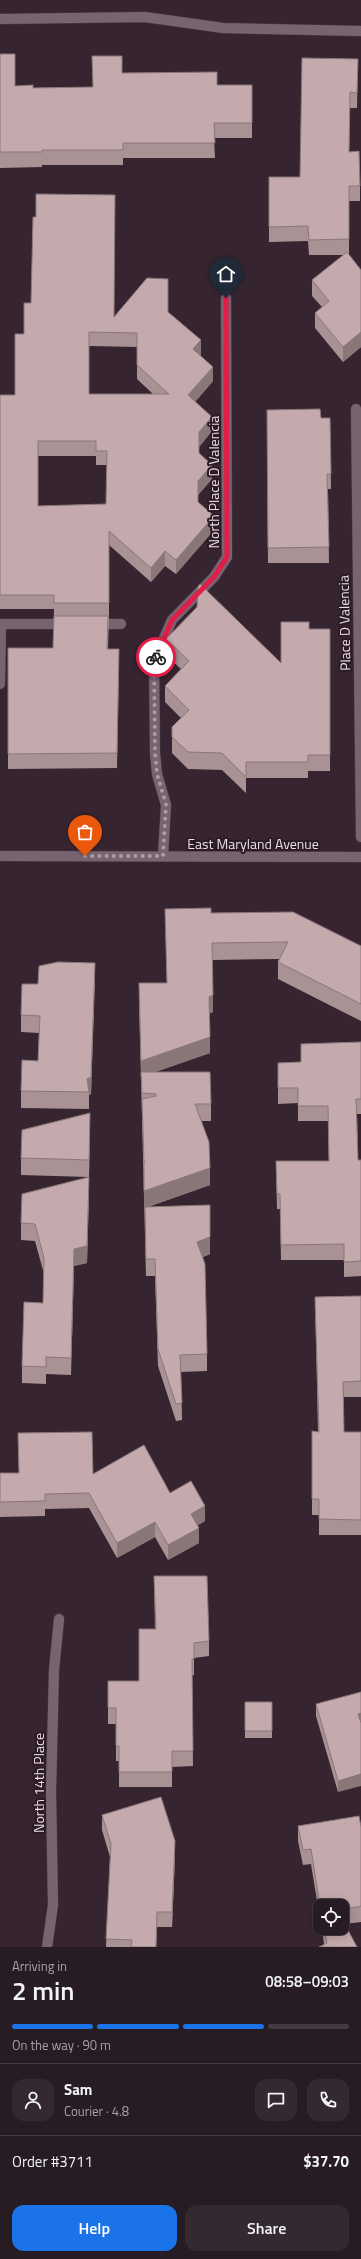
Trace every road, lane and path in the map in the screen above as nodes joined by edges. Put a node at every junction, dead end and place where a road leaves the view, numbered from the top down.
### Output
1 (0, 18) edge
2 (361, 31) edge
3 (226, 298) dead end
4 (356, 409) dead end
5 (121, 624) dead end
6 (0, 684) edge
7 (361, 837) edge
8 (0, 856) edge
9 (163, 856) junction
10 (361, 857) edge
11 (59, 1619) dead end
12 (47, 1947) edge

1 - 2 street
3 - 9 street, North Place D Valencia
4 - 7 street, Place D Valencia
5 - 6 street
8 - 9 street, East Maryland Avenue
9 - 10 street, East Maryland Avenue
11 - 12 street, North 14th Place

